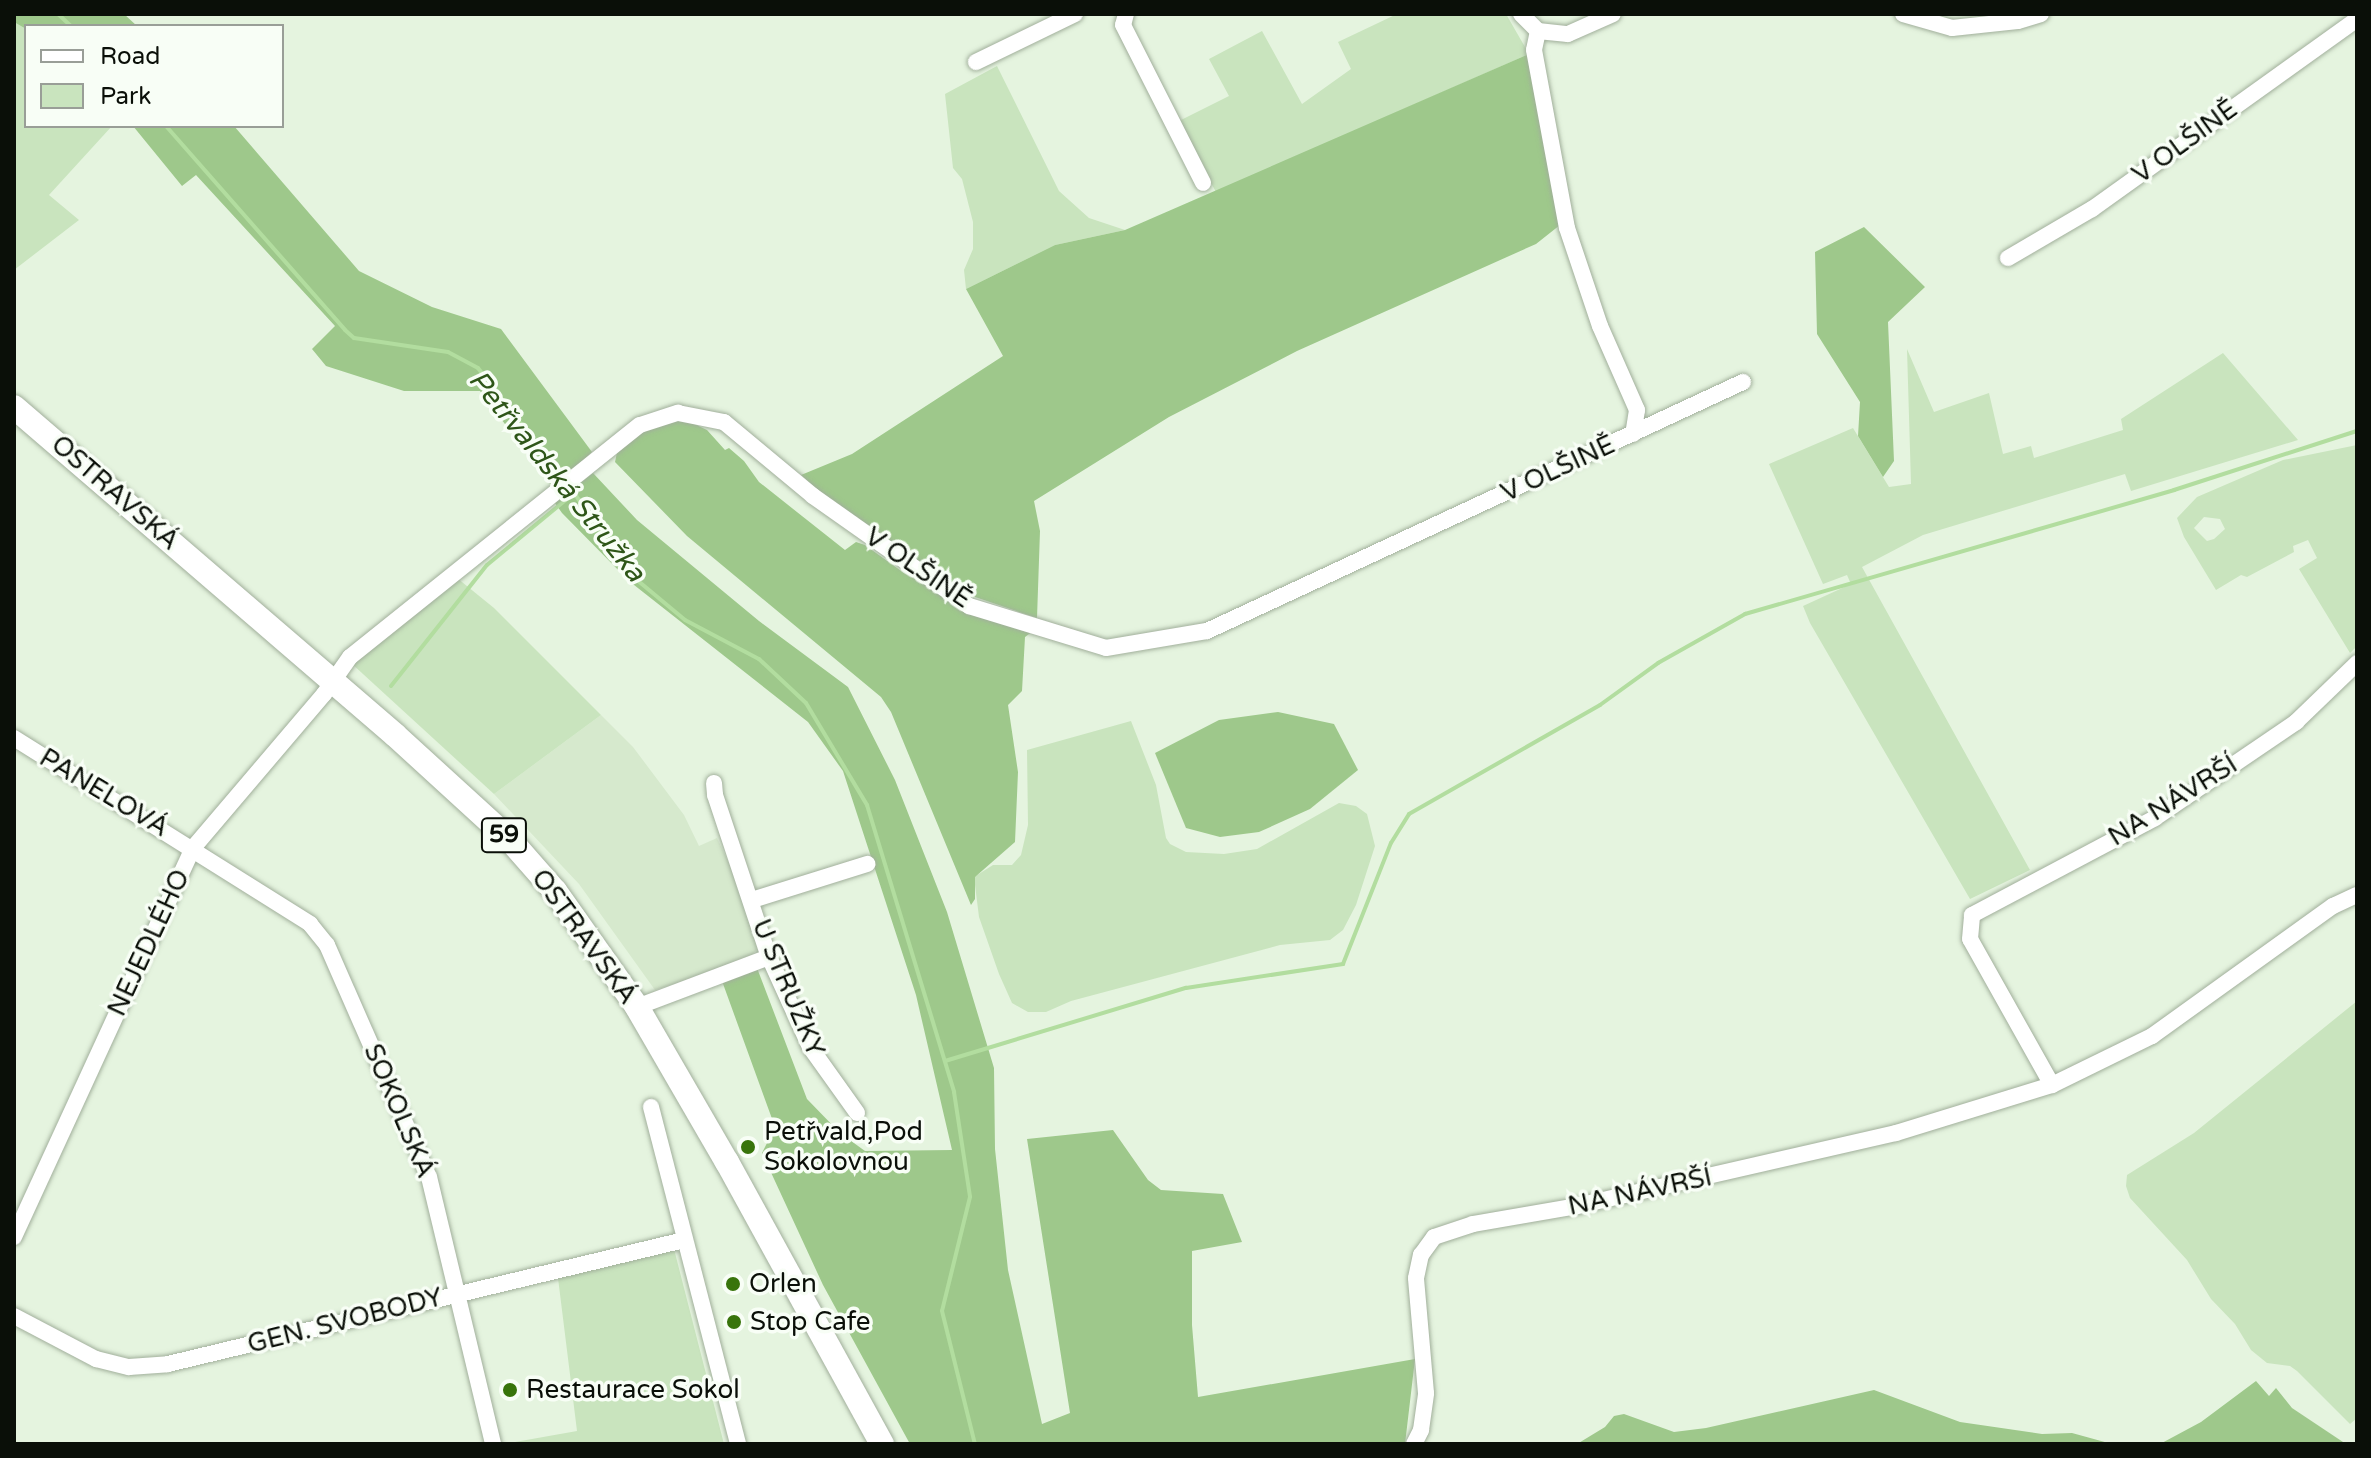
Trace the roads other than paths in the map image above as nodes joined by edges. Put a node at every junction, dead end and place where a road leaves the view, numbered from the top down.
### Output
1 (1075, 14) edge
2 (1126, 14) edge
3 (1521, 14) edge
4 (1613, 14) edge
5 (1903, 14) edge
6 (2041, 14) edge
7 (2357, 19) edge
8 (1538, 31) junction
9 (976, 62) dead end
10 (1203, 183) dead end
11 (2008, 258) dead end
12 (1743, 382) dead end
13 (14, 407) edge
14 (1633, 434) junction
15 (2357, 663) edge
16 (331, 680) junction
17 (14, 738) edge
18 (714, 783) dead end
19 (193, 848) junction
20 (867, 864) dead end
21 (2357, 895) edge
22 (752, 900) junction
23 (769, 957) junction
24 (637, 1007) junction
25 (2052, 1085) junction
26 (651, 1107) dead end
27 (857, 1113) dead end
28 (14, 1237) edge
29 (684, 1240) junction
30 (457, 1294) junction
31 (14, 1316) edge
32 (493, 1444) edge
33 (738, 1444) edge
34 (882, 1444) edge
35 (1414, 1444) edge

1 - 9 street
2 - 10 street
3 - 8 street
4 - 8 street
5 - 6 street
7 - 11 street, V OLŠINĚ
8 - 14 street, V OLŠINĚ
12 - 14 street, V OLŠINĚ
13 - 16 main road, OSTRAVSKÁ / 59
14 - 16 street, V OLŠINĚ
15 - 25 street, NA NÁVRŠÍ
16 - 19 street, NEJEDLÉHO
16 - 24 main road, OSTRAVSKÁ / 59
17 - 19 street, PANELOVÁ
18 - 22 street, U STRUŽKY
19 - 28 street, NEJEDLÉHO
19 - 30 street, SOKOLSKÁ
20 - 22 street, U STRUŽKY
21 - 25 street, NA NÁVRŠÍ
22 - 23 street, U STRUŽKY
23 - 24 street
23 - 27 street, U STRUŽKY
24 - 34 main road, OSTRAVSKÁ / 59
25 - 35 street, NA NÁVRŠÍ
26 - 29 street
29 - 30 street, GEN. SVOBODY
29 - 33 street
30 - 31 street, GEN. SVOBODY
30 - 32 street, SOKOLSKÁ

